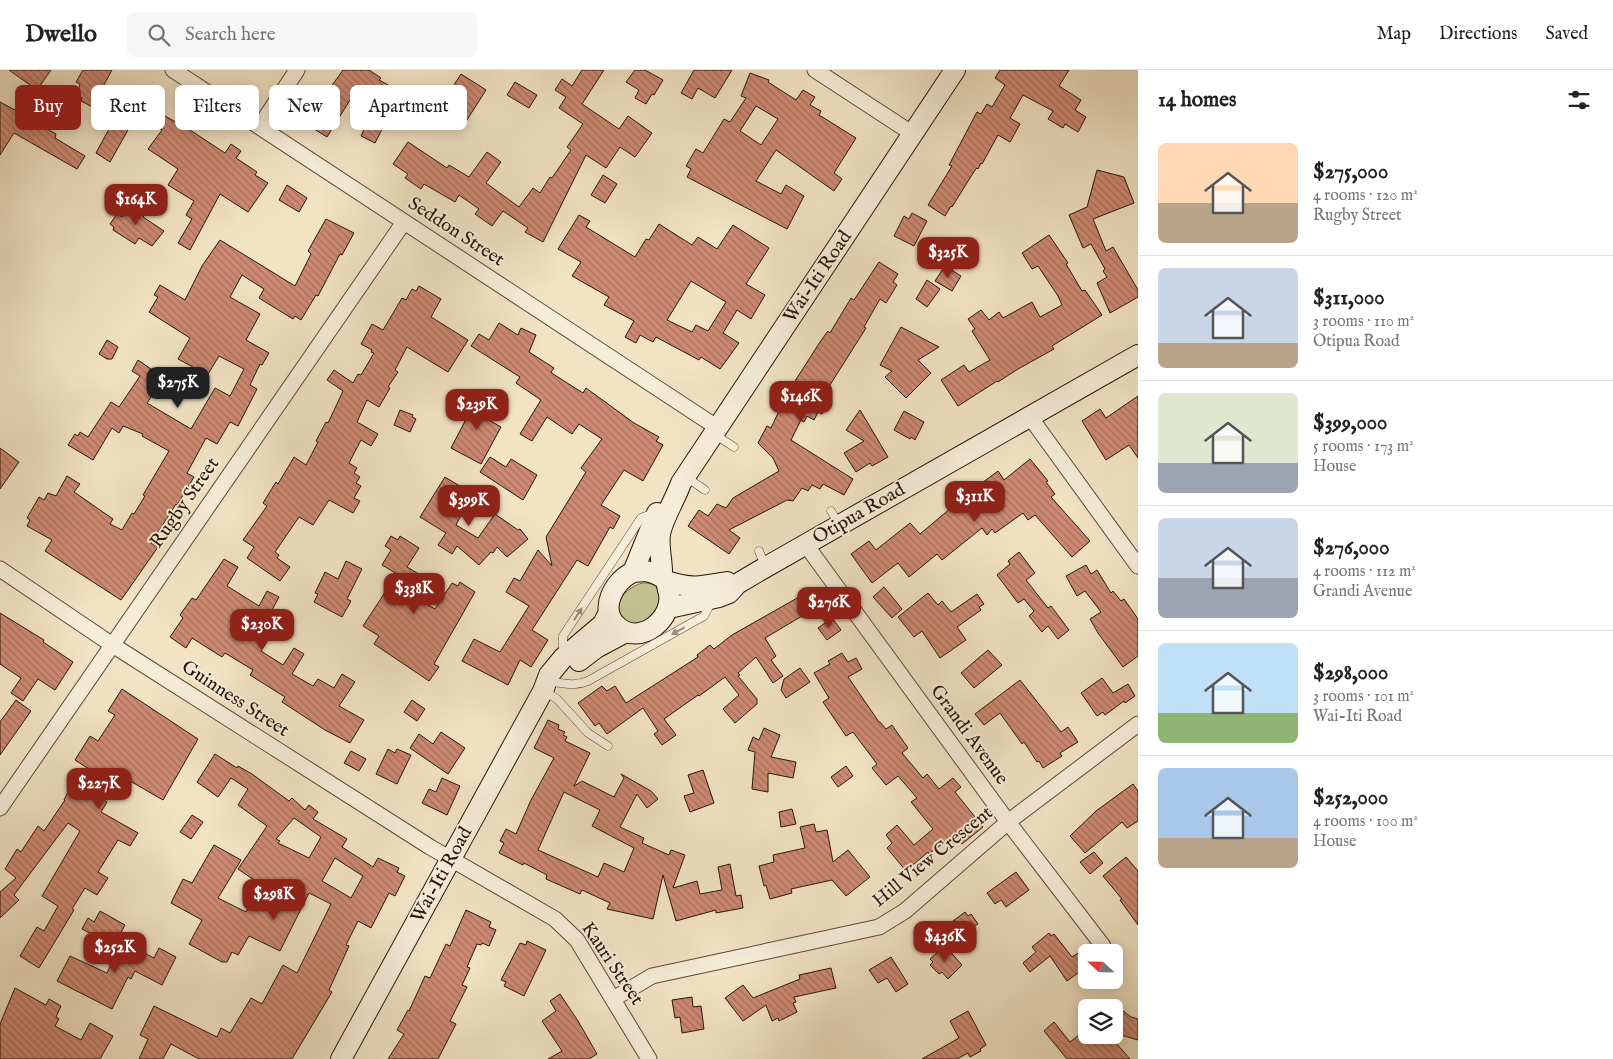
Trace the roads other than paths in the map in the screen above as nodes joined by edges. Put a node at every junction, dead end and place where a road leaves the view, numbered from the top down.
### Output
1 (173, 70) edge
2 (296, 70) edge
3 (815, 70) edge
4 (955, 70) edge
5 (260, 126) junction
6 (913, 134) junction
7 (404, 222) junction
8 (1138, 355) edge
9 (1030, 417) junction
10 (716, 431) junction
11 (734, 446) dead end
12 (683, 480) junction
13 (705, 490) dead end
14 (658, 511) junction
15 (806, 545) junction
16 (1138, 566) edge
17 (0, 569) edge
18 (633, 572) junction
19 (664, 579) junction
20 (737, 584) junction
21 (596, 587) junction
22 (713, 599) junction
23 (669, 608) junction
24 (609, 612) junction
25 (626, 632) junction
26 (112, 644) junction
27 (563, 658) junction
28 (549, 686) junction
29 (1138, 724) edge
30 (608, 746) dead end
31 (0, 808) edge
32 (1008, 822) junction
33 (451, 860) junction
34 (1101, 944) edge
35 (613, 999) junction
36 (341, 1059) edge
37 (649, 1059) edge

1 - 5 street, Seddon Street
2 - 5 street
3 - 6 street
4 - 6 street, Wai-Iti Road
5 - 7 street, Seddon Street
6 - 10 street, Wai-Iti Road
7 - 10 street, Seddon Street
7 - 26 street, Rugby Street
8 - 9 street, Otipua Road
9 - 15 street, Otipua Road
9 - 16 street
10 - 11 lane
10 - 12 street, Wai-Iti Road
12 - 13 lane
12 - 14 street, Wai-Iti Road
12 - 19 street, Wai-Iti Road
14 - 18 street, Wai-Iti Road
14 - 21 lane
15 - 20 street, Otipua Road
15 - 32 street, Grandi Avenue
17 - 26 street, Guinness Street
18 - 19 street
18 - 24 street
19 - 20 street, Otipua Road
19 - 23 street
20 - 22 street, Otipua Road
21 - 24 lane
27 -> 21 lane
22 - 23 street, Otipua Road
22 -> 28 lane
23 - 25 street
24 - 25 street
24 - 27 street, Wai-Iti Road
25 - 28 street, Wai-Iti Road
26 - 31 street, Rugby Street
26 - 33 street, Guinness Street
27 - 28 street, Wai-Iti Road
28 - 30 lane
28 - 33 street, Wai-Iti Road
29 - 32 street, Hill View Crescent
32 - 34 street, Grandi Avenue
32 - 35 street, Hill View Crescent
33 - 35 street, Kauri Street
33 - 36 street, Wai-Iti Road
35 - 37 street, Kauri Street

